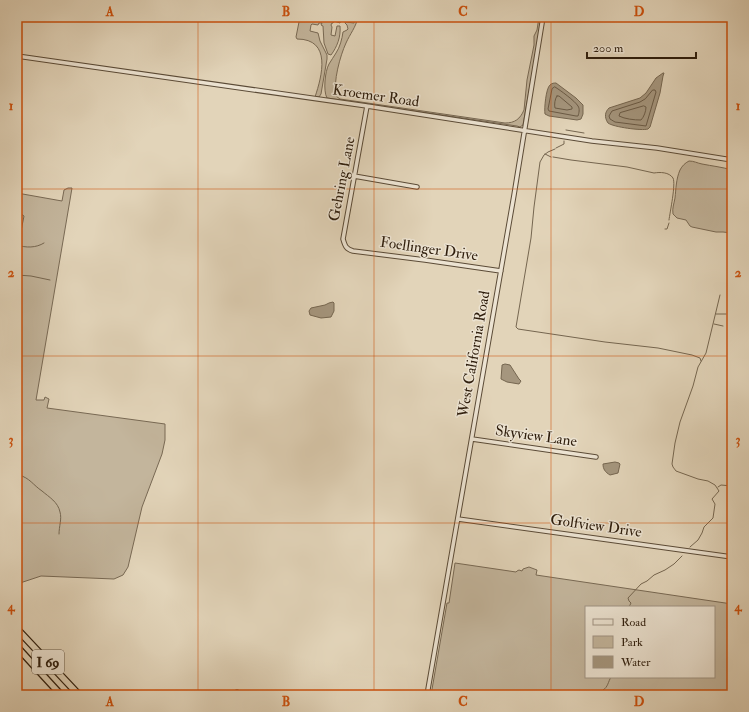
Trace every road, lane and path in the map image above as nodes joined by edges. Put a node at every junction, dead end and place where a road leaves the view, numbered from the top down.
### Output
1 (543, 17) edge
2 (17, 56) edge
3 (368, 106) junction
4 (525, 130) junction
5 (732, 160) edge
6 (354, 176) junction
7 (417, 187) dead end
8 (353, 251) joint
9 (501, 271) junction
10 (472, 439) junction
11 (596, 457) dead end
12 (458, 519) junction
13 (732, 557) edge
14 (17, 629) edge
15 (17, 647) edge
16 (61, 695) edge
17 (79, 695) edge
18 (427, 695) edge

1 - 4 street, West California Road
2 - 3 street, Kroemer Road
3 - 4 street, Kroemer Road
3 - 6 street, Gehring Lane
4 - 5 street, Kroemer Road
4 - 9 street, West California Road
6 - 7 street
6 - 8 street, Gehring Lane
8 - 9 street, Foellinger Drive
9 - 10 street, West California Road
10 - 11 street, Skyview Lane
10 - 12 street, West California Road
12 - 13 street, Golfview Drive
12 - 18 street, West California Road
14 - 17 highway, I 69
15 - 16 highway, I 69

